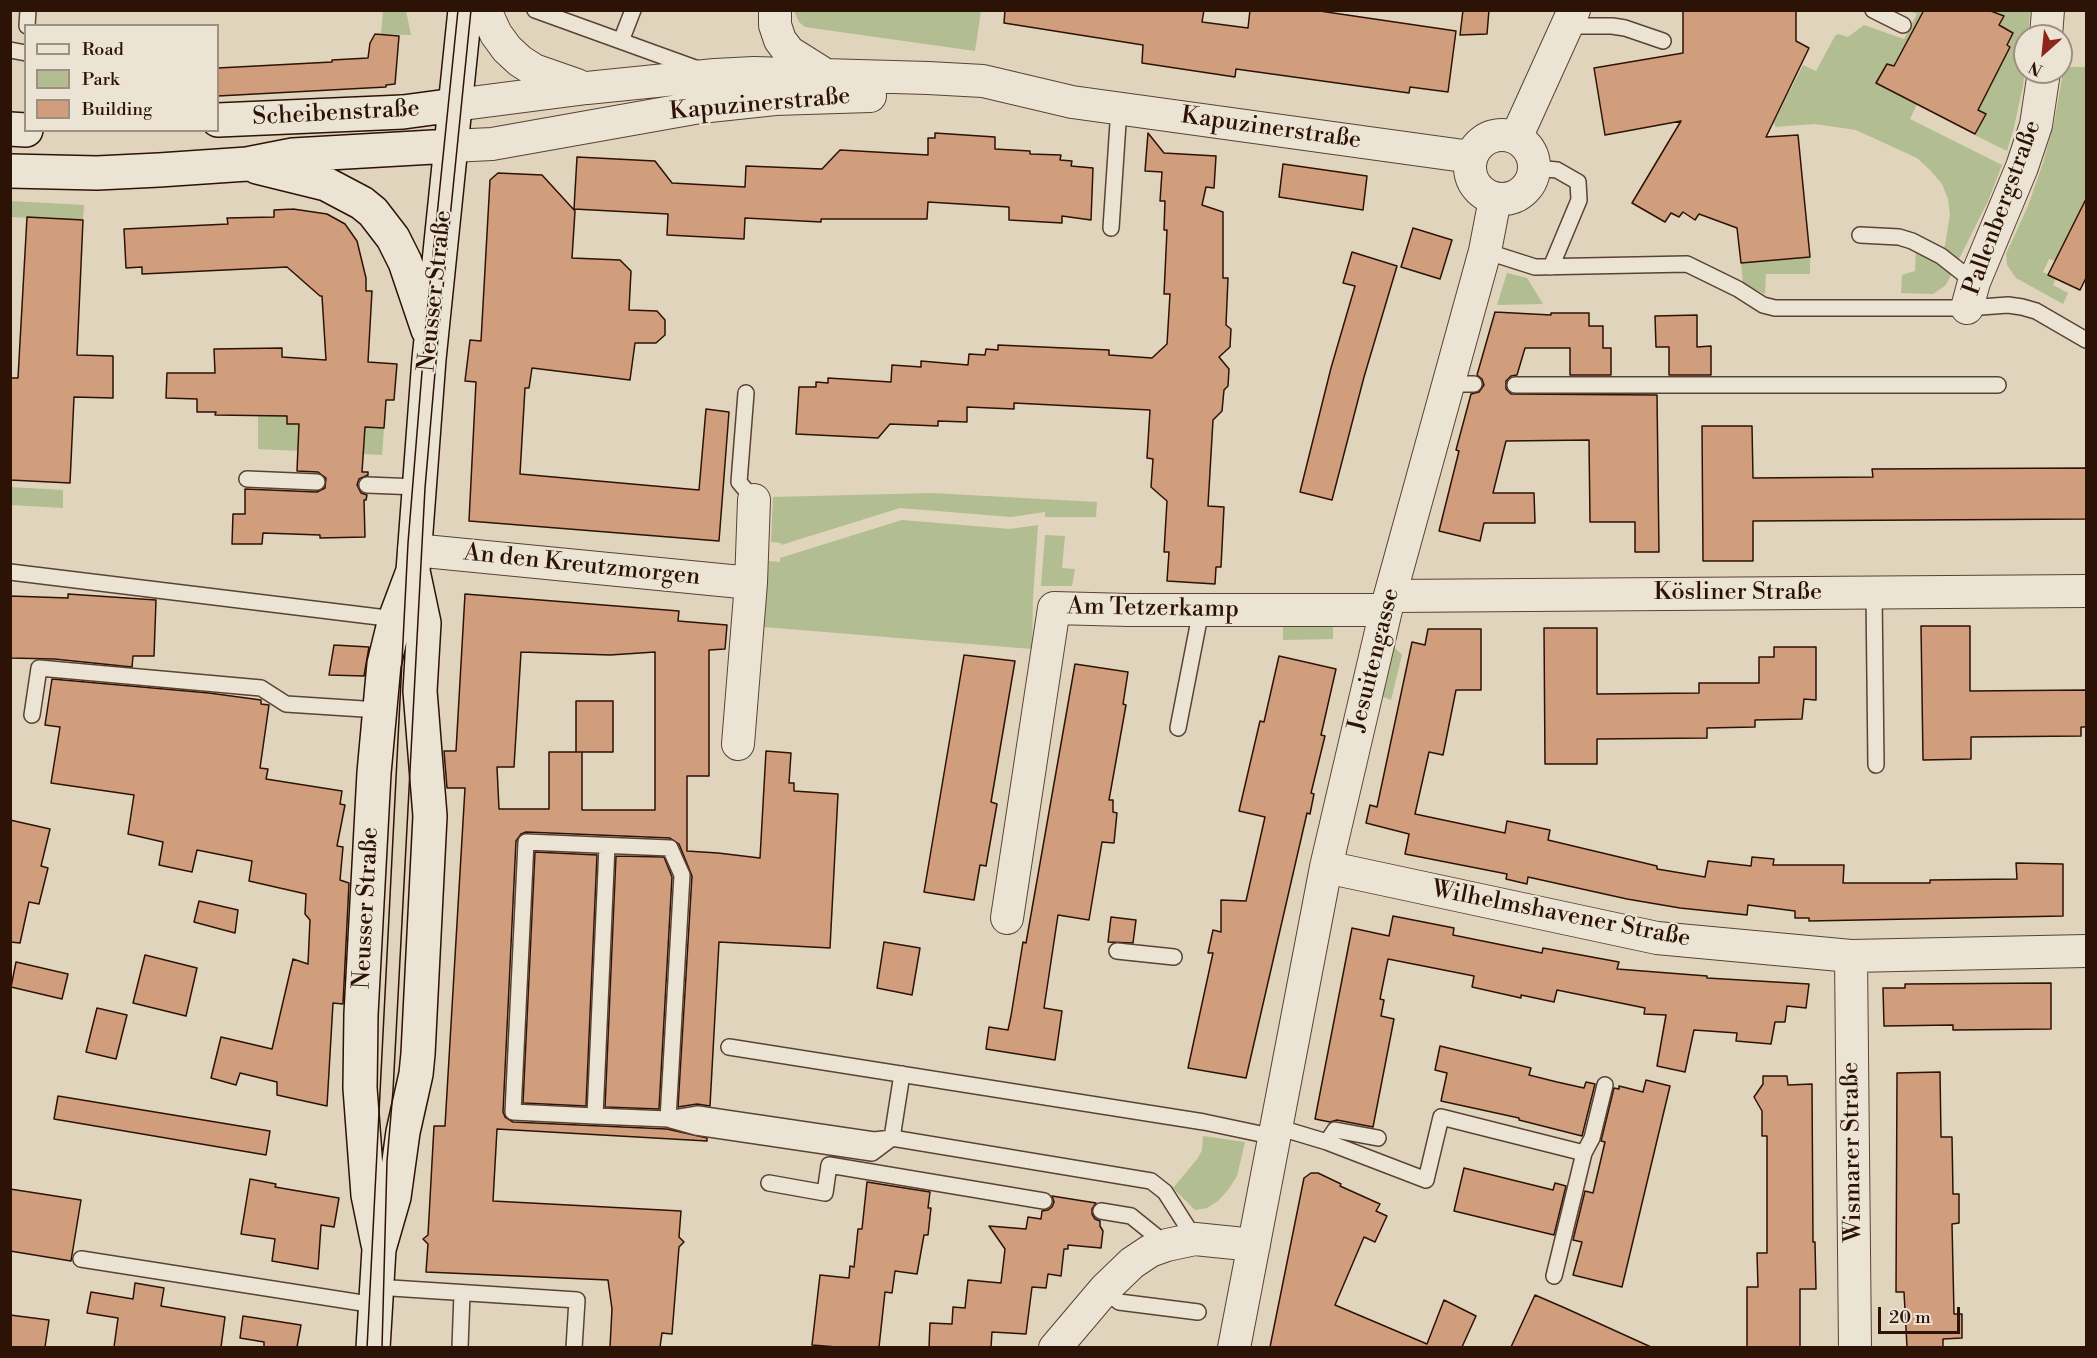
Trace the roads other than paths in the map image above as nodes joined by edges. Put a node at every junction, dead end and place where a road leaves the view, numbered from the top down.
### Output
1 (465, 10) edge
2 (485, 10) edge
3 (535, 10) edge
4 (633, 10) edge
5 (775, 10) edge
6 (1873, 10) edge
7 (1571, 18) edge
8 (1903, 25) dead end
9 (1663, 40) dead end
10 (621, 42) junction
11 (715, 75) junction
12 (825, 75) junction
13 (2042, 84) edge
14 (587, 88) junction
15 (1072, 102) junction
16 (455, 105) junction
17 (1119, 108) junction
18 (219, 120) edge
19 (1516, 138) junction
20 (451, 146) junction
21 (1471, 157) junction
22 (247, 164) junction
23 (1534, 168) junction
24 (10, 171) edge
25 (1495, 198) junction
26 (1111, 228) dead end
27 (1860, 235) dead end
28 (1485, 251) junction
29 (1551, 267) junction
30 (1970, 295) junction
31 (432, 340) junction
32 (2086, 340) edge
33 (1515, 385) dead end
34 (1998, 385) dead end
35 (746, 393) dead end
36 (247, 479) dead end
37 (317, 482) dead end
38 (367, 485) dead end
39 (418, 487) junction
40 (754, 500) joint
41 (414, 561) junction
42 (10, 572) edge
43 (751, 583) junction
44 (2086, 591) edge
45 (1874, 592) junction
46 (1388, 603) junction
47 (1201, 610) junction
48 (394, 619) junction
49 (379, 710) junction
50 (32, 715) dead end
51 (1178, 728) dead end
52 (738, 744) dead end
53 (1876, 765) dead end
54 (607, 846) junction
55 (1326, 867) junction
56 (1007, 918) dead end
57 (1117, 951) dead end
58 (2086, 951) edge
59 (1851, 956) junction
60 (1174, 957) dead end
61 (729, 1047) dead end
62 (902, 1074) junction
63 (1605, 1084) dead end
64 (595, 1116) junction
65 (668, 1119) junction
66 (1276, 1132) junction
67 (892, 1138) junction
68 (1378, 1138) dead end
69 (1327, 1142) junction
70 (1584, 1153) junction
71 (769, 1183) dead end
72 (1044, 1201) dead end
73 (1101, 1211) dead end
74 (1181, 1242) junction
75 (1254, 1245) junction
76 (379, 1249) junction
77 (81, 1259) dead end
78 (1554, 1276) dead end
79 (1105, 1289) junction
80 (462, 1293) junction
81 (376, 1296) junction
82 (1198, 1312) dead end
83 (374, 1347) edge
84 (460, 1347) edge
85 (574, 1347) edge
86 (1055, 1347) edge
87 (1234, 1347) edge
88 (1855, 1347) edge

1 - 16 main road, Neusser Straße
2 - 14 street, Kapuzinerstraße
3 - 10 lane
4 - 10 lane
5 - 12 street
6 - 8 lane
7 - 9 lane
7 - 19 street
10 - 11 lane
11 - 12 street, Kapuzinerstraße
11 - 14 street, Kapuzinerstraße
12 - 15 street, Kapuzinerstraße
13 - 30 street, Pallenbergstraße
14 - 16 street, Kapuzinerstraße
15 - 17 street, Kapuzinerstraße
15 - 20 street, Kapuzinerstraße
16 - 18 main road, Scheibenstraße
16 - 20 main road, Neusser Straße
17 - 21 street, Kapuzinerstraße
17 - 26 lane
19 - 21 street
19 - 23 street
20 - 22 main road, Scheibenstraße
20 - 31 main road, Neusser Straße
21 - 25 street
22 - 24 main road, Scheibenstraße
22 - 31 main road, Scheibenstraße
23 - 25 street
23 - 29 lane
25 - 28 street, Jesuitengasse
27 - 30 lane
28 - 29 lane
28 - 46 street, Jesuitengasse
29 - 30 lane
30 - 32 lane
31 - 39 main road, Neusser Straße
33 - 34 lane
35 - 40 lane
36 - 37 lane
38 - 39 lane
39 - 41 main road, Neusser Straße
40 - 43 street
41 - 43 street, An den Kreutzmorgen
41 - 48 main road, Neusser Straße
41 - 76 main road, Neusser Straße
42 - 48 lane
43 - 52 street
44 - 45 street, Kösliner Straße
45 - 46 street, Kösliner Straße
45 - 53 lane
46 - 47 street, Am Tetzerkamp
46 - 55 street, Jesuitengasse
47 - 51 lane
47 - 56 street, Am Tetzerkamp
48 - 49 main road, Neusser Straße
49 - 50 lane
49 - 76 main road, Neusser Straße
54 - 64 lane
54 - 64 lane
54 - 65 lane
55 - 59 street, Wilhelmshavener Straße
55 - 66 street, Jesuitengasse
57 - 60 lane
58 - 59 street, Wilhelmshavener Straße
59 - 88 street, Wismarer Straße
61 - 62 lane
62 - 66 lane
62 - 67 lane
63 - 70 lane
64 - 65 lane
65 - 67 lane
66 - 69 lane
66 - 75 street, Jesuitengasse
67 - 74 lane
68 - 69 lane
69 - 70 lane
70 - 78 lane
71 - 72 lane
73 - 74 lane
74 - 75 street
74 - 79 street
75 - 87 street, Jesuitengasse
76 - 81 main road, Neusser Straße
77 - 81 lane
79 - 82 lane
79 - 86 street
80 - 81 lane
80 - 84 lane
80 - 85 lane
81 - 83 main road, Neusser Straße

